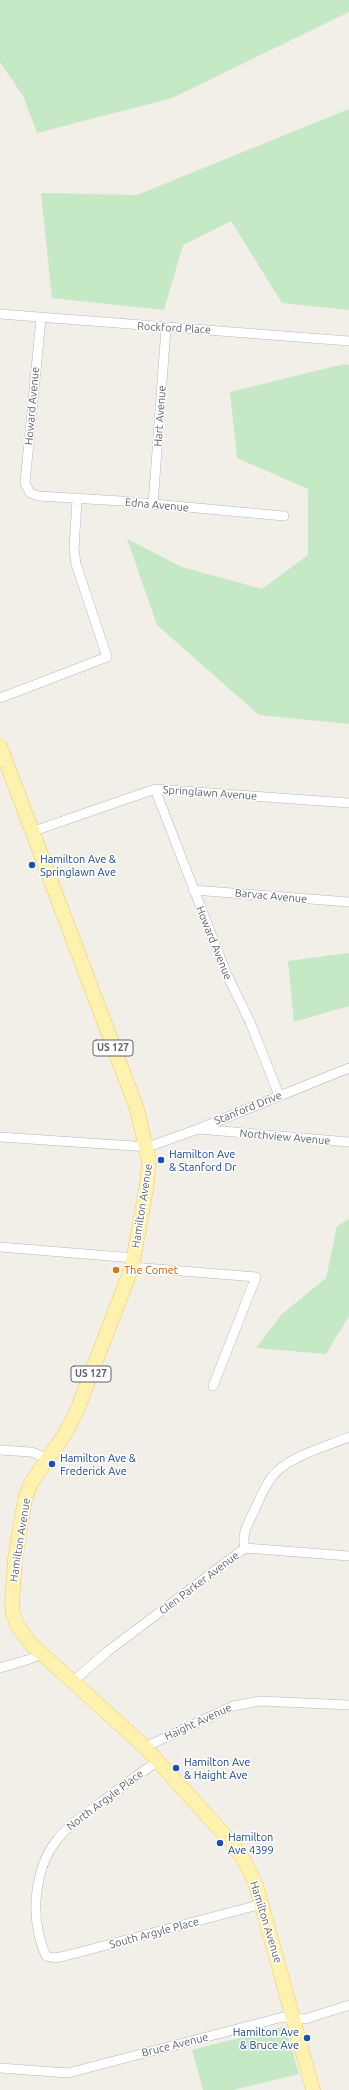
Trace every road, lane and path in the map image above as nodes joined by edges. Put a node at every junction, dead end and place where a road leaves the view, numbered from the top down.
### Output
1 (0, 314) edge
2 (40, 318) junction
3 (166, 328) junction
4 (349, 341) edge
5 (30, 493) joint
6 (77, 500) junction
7 (153, 505) junction
8 (284, 516) dead end
9 (0, 698) edge
10 (0, 746) edge
11 (154, 789) junction
12 (349, 804) edge
13 (31, 832) junction
14 (193, 890) junction
15 (349, 902) edge
16 (349, 1068) edge
17 (279, 1095) junction
18 (198, 1129) junction
19 (0, 1137) edge
20 (349, 1142) edge
21 (148, 1147) junction
22 (0, 1246) edge
23 (133, 1262) junction
24 (213, 1386) dead end
25 (349, 1437) edge
26 (0, 1450) edge
27 (48, 1458) junction
28 (245, 1548) junction
29 (349, 1556) edge
30 (41, 1654) junction
31 (0, 1668) edge
32 (71, 1683) junction
33 (349, 1705) edge
34 (145, 1747) junction
35 (158, 1761) junction
36 (262, 1904) junction
37 (46, 1956) joint
38 (349, 2005) edge
39 (294, 2018) junction
40 (0, 2068) edge
41 (313, 2090) edge

1 - 2 street, Rockford Place
2 - 3 street, Rockford Place
2 - 5 street, Howard Avenue
3 - 4 street, Rockford Place
3 - 7 street, Hart Avenue
5 - 6 street, Edna Avenue
6 - 7 street, Edna Avenue
6 - 9 street
7 - 8 street, Edna Avenue
10 - 13 main road, Hamilton Avenue / US 127
11 - 12 street, Springlawn Avenue
11 - 13 street, Springlawn Avenue
11 - 14 street, Howard Avenue
13 - 21 main road, Hamilton Avenue / US 127
14 - 15 street, Barvac Avenue
14 - 17 street, Howard Avenue
16 - 17 street, Stanford Drive
17 - 18 street, Stanford Drive
18 - 20 street, Northview Avenue
18 - 21 street, Stanford Drive
19 - 21 street
21 - 23 main road, Hamilton Avenue / US 127
22 - 23 street
23 - 24 street
23 - 27 main road, Hamilton Avenue / US 127
25 - 28 street
26 - 27 street
27 - 30 main road, Hamilton Avenue / US 127
28 - 29 street, Glen Parker Avenue
28 - 32 street, Glen Parker Avenue
30 - 31 street
30 - 32 main road, Hamilton Avenue / US 127
32 - 34 main road, Hamilton Avenue / US 127
33 - 34 street, Haight Avenue
34 - 35 main road, Hamilton Avenue / US 127
35 - 36 main road, Hamilton Avenue / US 127
35 - 37 street, North Argyle Place
36 - 37 street, South Argyle Place
36 - 39 main road, Hamilton Avenue / US 127
38 - 39 street, Bruce Avenue
39 - 40 street, Bruce Avenue
39 - 41 main road, Hamilton Avenue / US 127

